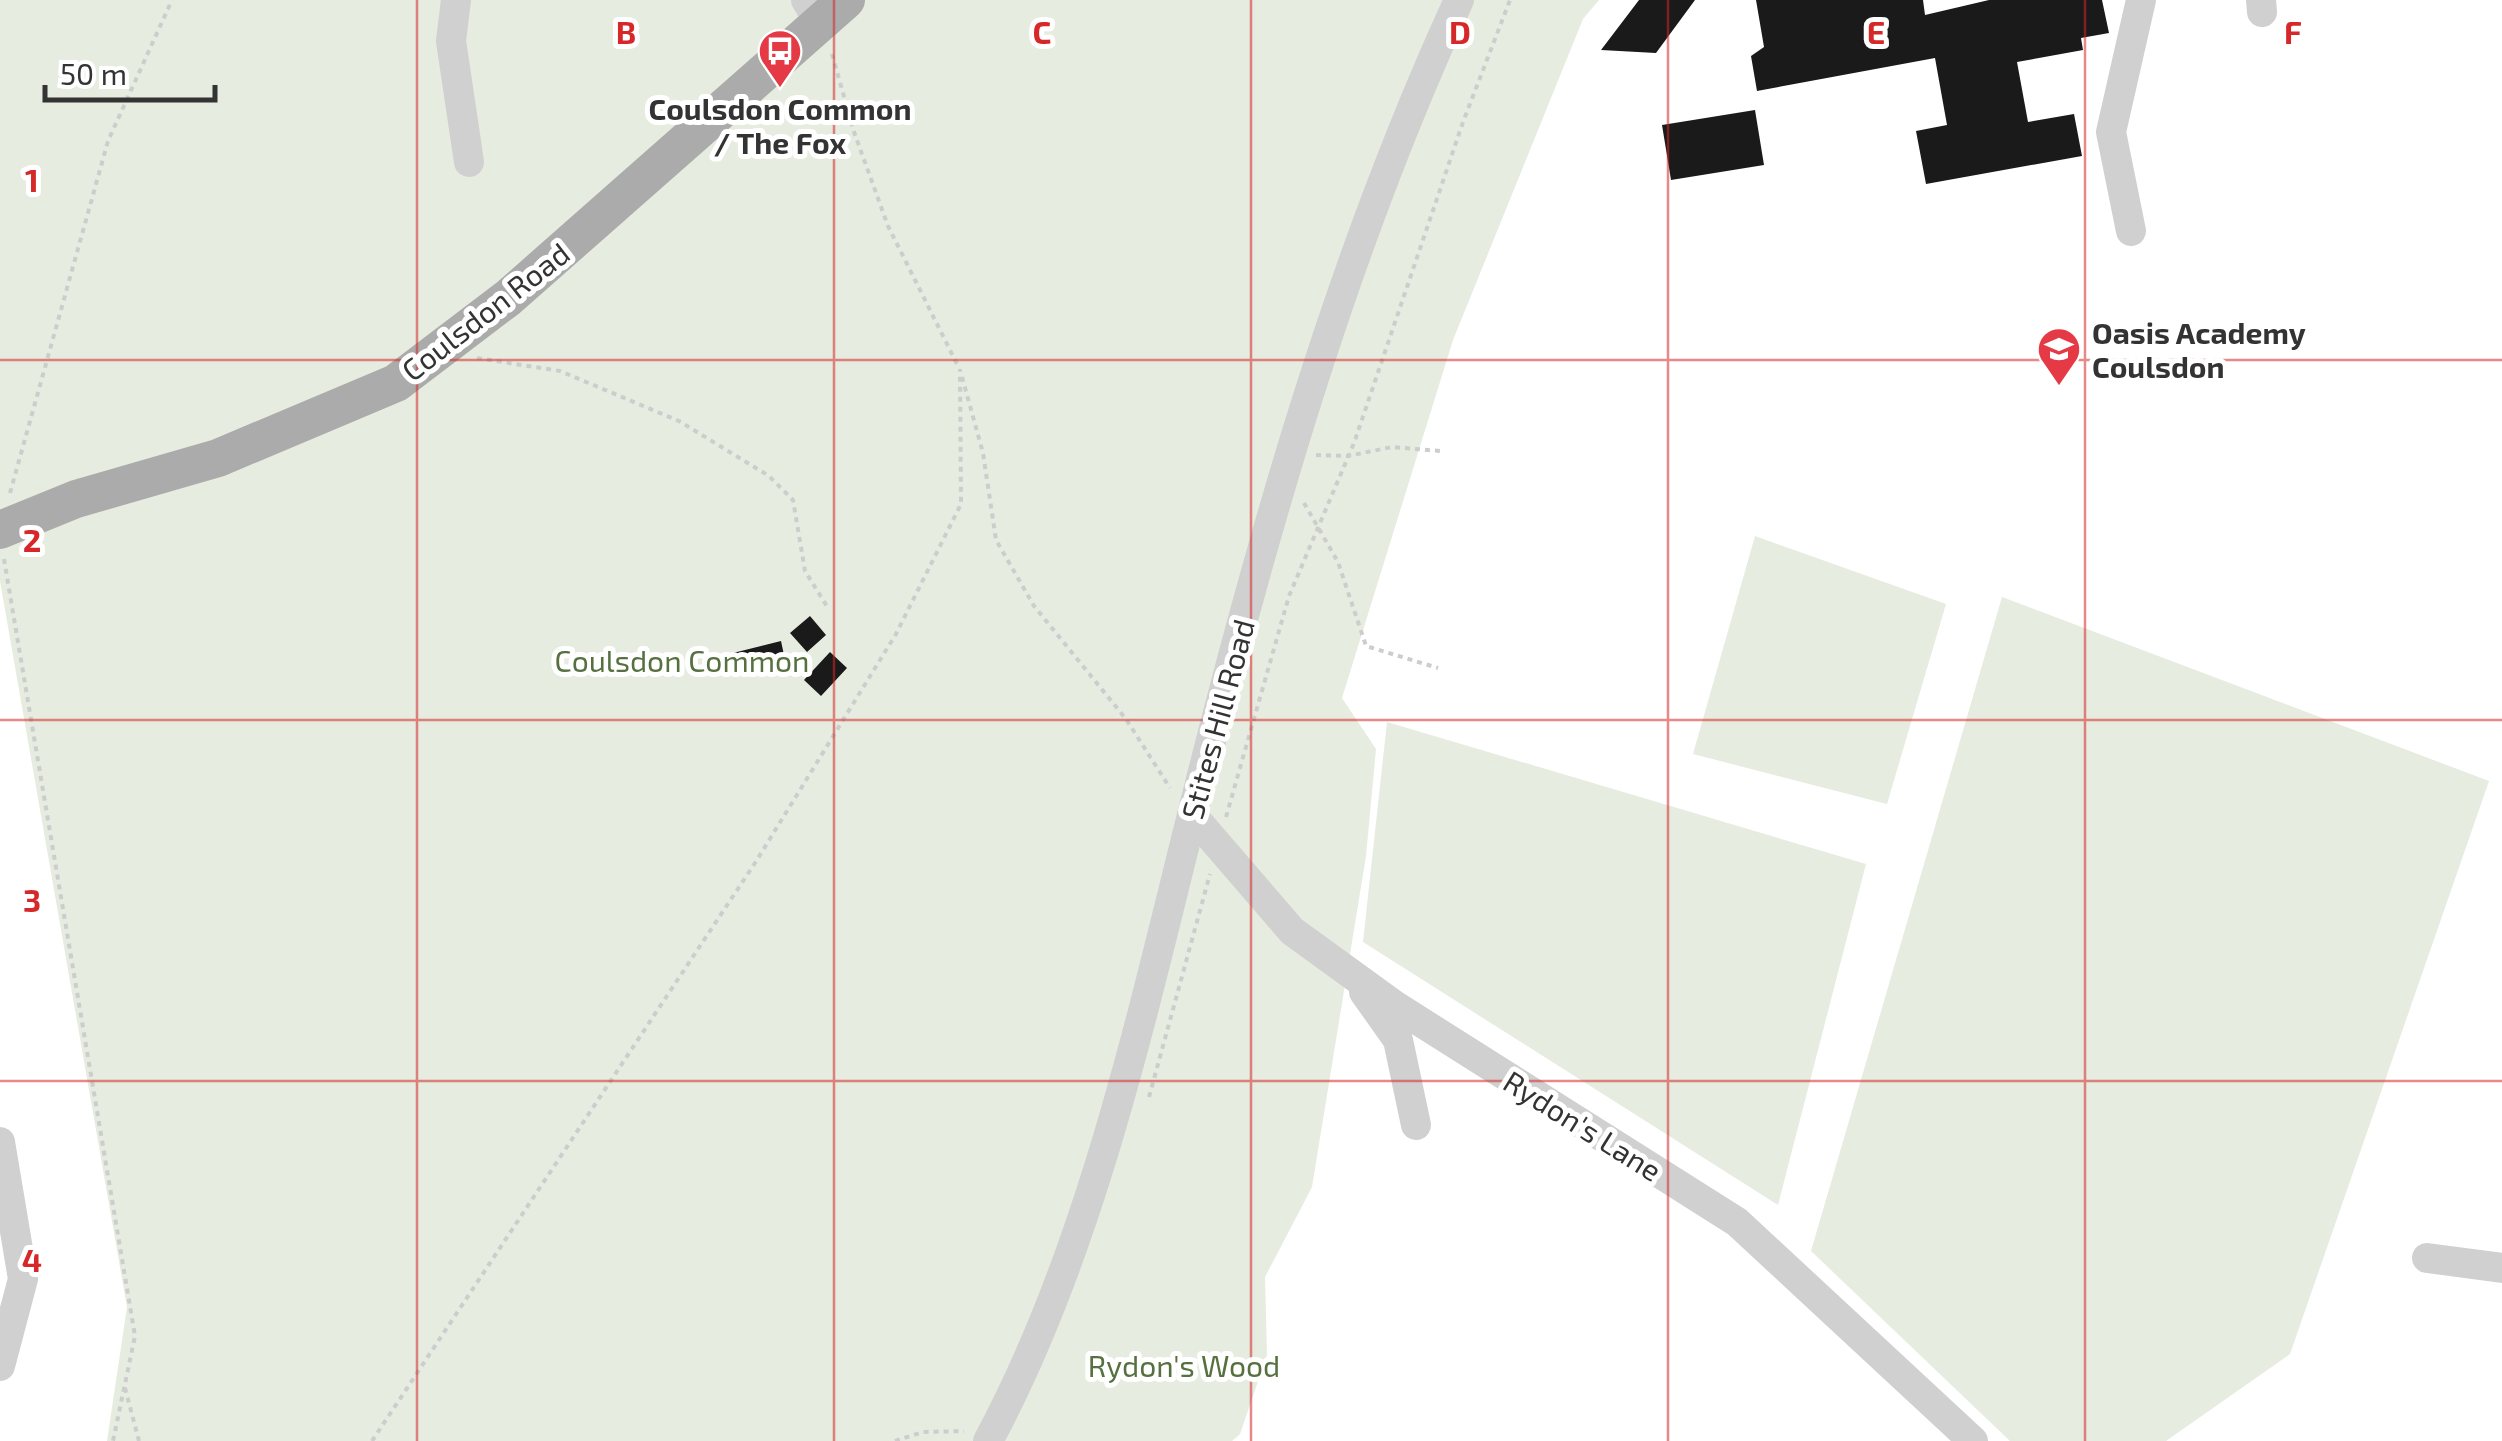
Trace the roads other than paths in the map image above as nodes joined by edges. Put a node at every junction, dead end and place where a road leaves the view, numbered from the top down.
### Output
1 (456, 0) edge
2 (1459, 0) edge
3 (2141, 0) edge
4 (824, 8) edge
5 (468, 162) dead end
6 (2131, 230) dead end
7 (3, 531) edge
8 (1192, 815) junction
9 (1354, 978) junction
10 (1416, 1125) dead end
11 (0, 1142) edge
12 (2427, 1258) dead end
13 (2502, 1268) edge
14 (0, 1366) edge
15 (988, 1441) edge
16 (1973, 1441) edge

1 - 5 street
2 - 8 street, Stites Hill Road
3 - 6 street
4 - 7 main road, Coulsdon Road
8 - 9 street, Rydon's Lane
8 - 15 street, Stites Hill Road
9 - 10 street
9 - 16 street, Rydon's Lane
11 - 14 street
12 - 13 street

